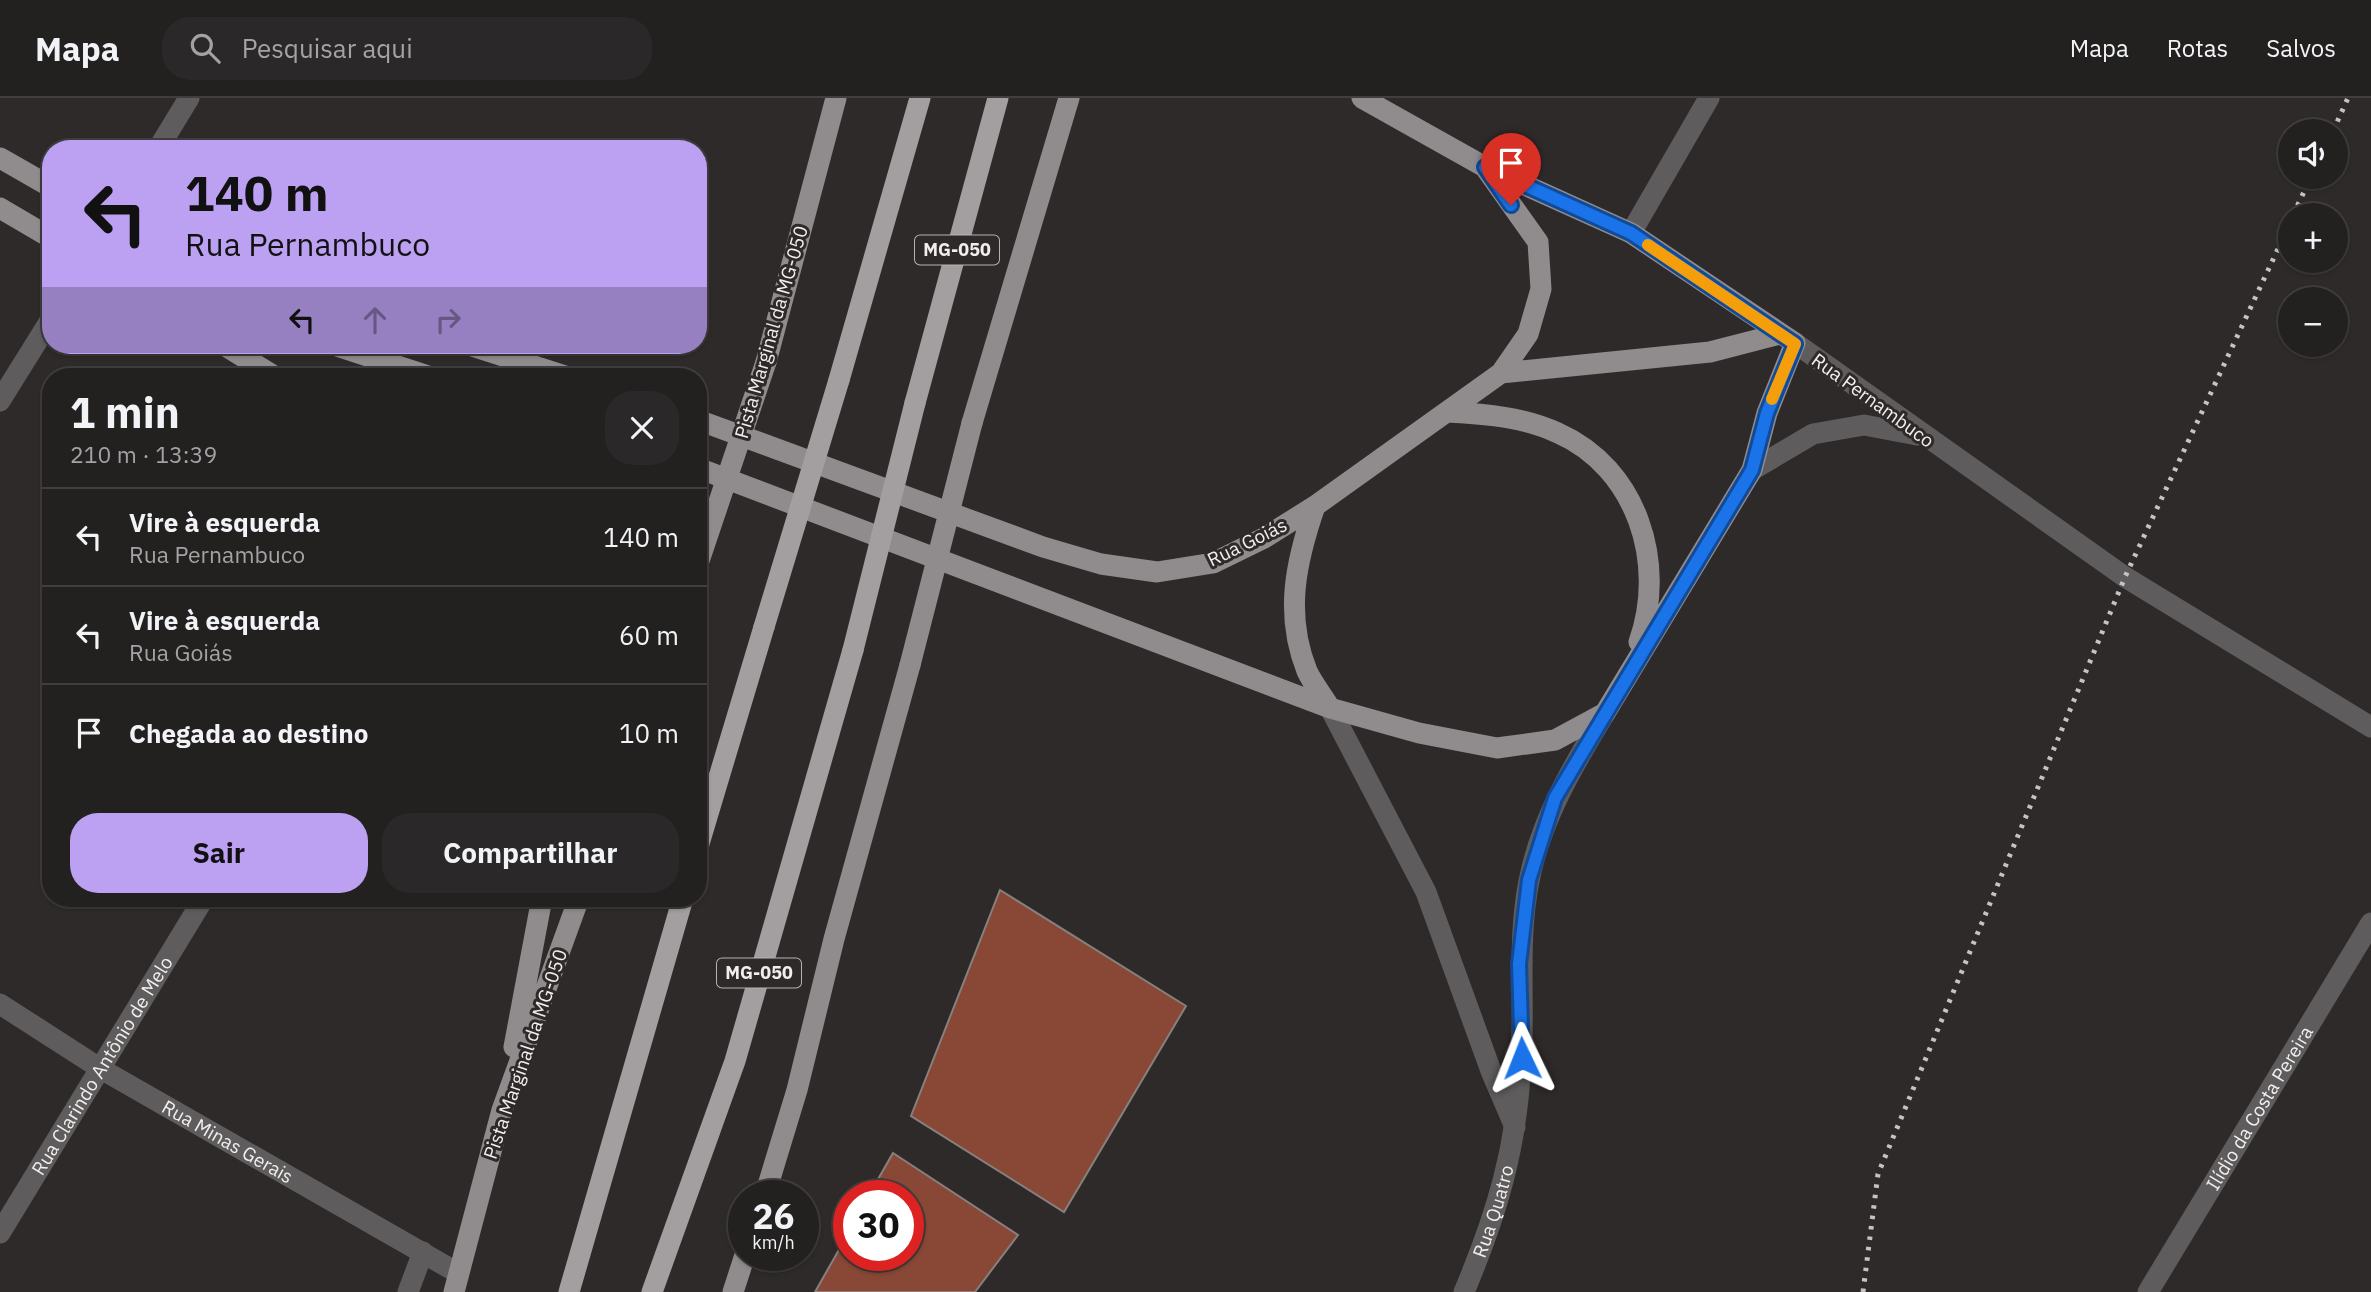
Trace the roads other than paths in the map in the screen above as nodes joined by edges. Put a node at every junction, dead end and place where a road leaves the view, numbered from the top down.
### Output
1 (189, 98) edge
2 (836, 98) edge
3 (920, 98) edge
4 (998, 98) edge
5 (1069, 98) edge
6 (1362, 98) edge
7 (1709, 98) edge
8 (163, 140) edge
9 (0, 158) edge
10 (1485, 167) junction
11 (42, 182) edge
12 (0, 208) edge
13 (42, 233) edge
14 (1631, 233) junction
15 (42, 333) edge
16 (1788, 339) junction
17 (239, 354) edge
18 (361, 354) edge
19 (497, 354) edge
20 (261, 368) edge
21 (404, 368) edge
22 (540, 368) edge
23 (1501, 373) junction
24 (0, 401) edge
25 (1448, 412) junction
26 (707, 423) edge
27 (1922, 436) junction
28 (1752, 470) junction
29 (707, 471) edge
30 (1315, 506) junction
31 (707, 537) edge
32 (1628, 674) junction
33 (1330, 708) junction
34 (1605, 712) junction
35 (2371, 727) edge
36 (707, 817) edge
37 (199, 907) edge
38 (540, 907) edge
39 (576, 907) edge
40 (680, 907) edge
41 (2371, 923) edge
42 (0, 1004) edge
43 (101, 1069) junction
44 (502, 1110) junction
45 (1516, 1129) junction
46 (770, 1180) edge
47 (0, 1233) edge
48 (423, 1252) junction
49 (740, 1271) edge
50 (456, 1282) edge
51 (408, 1292) edge
52 (569, 1292) edge
53 (652, 1292) edge
54 (733, 1292) edge
55 (1464, 1292) edge
56 (2148, 1292) edge

1 - 8 street
2 - 31 main road, Pista Marginal da MG-050, bridge
3 - 36 highway, bridge
4 - 53 highway, MG-050, bridge
5 - 46 main road, bridge
6 - 10 main road, Rua Pernambuco
7 - 14 street
9 - 11 main road
10 - 14 main road, Rua Pernambuco
10 - 23 main road, Rua Goiás
12 - 13 main road
14 - 16 main road, Rua Pernambuco
15 - 24 street
16 - 23 main road
16 - 27 street, Rua Pernambuco
16 - 28 main road
17 - 20 main road
18 - 21 main road
19 - 22 main road
23 - 25 main road, Rua Goiás
25 - 30 main road, Rua Goiás
25 - 32 main road
26 - 30 main road, Rua Goiás
27 - 28 street
27 - 35 street, Rua Pernambuco
28 - 32 main road
29 - 33 main road
30 - 33 main road
32 - 34 main road
33 - 34 main road
33 - 45 street
34 - 45 street, Rua Quatro
37 - 43 street, Rua Clarindo Antônio de Melo
38 - 44 main road
39 - 44 main road, Pista Marginal da MG-050
40 - 52 highway
41 - 56 street, Ilídio da Costa Pereira
42 - 43 street, Rua Minas Gerais
43 - 47 street, Rua Clarindo Antônio de Melo
43 - 48 street, Rua Minas Gerais
44 - 50 main road, Pista Marginal da MG-050
45 - 55 street, Rua Quatro
48 - 50 street, Rua Minas Gerais
48 - 51 street
49 - 54 main road

